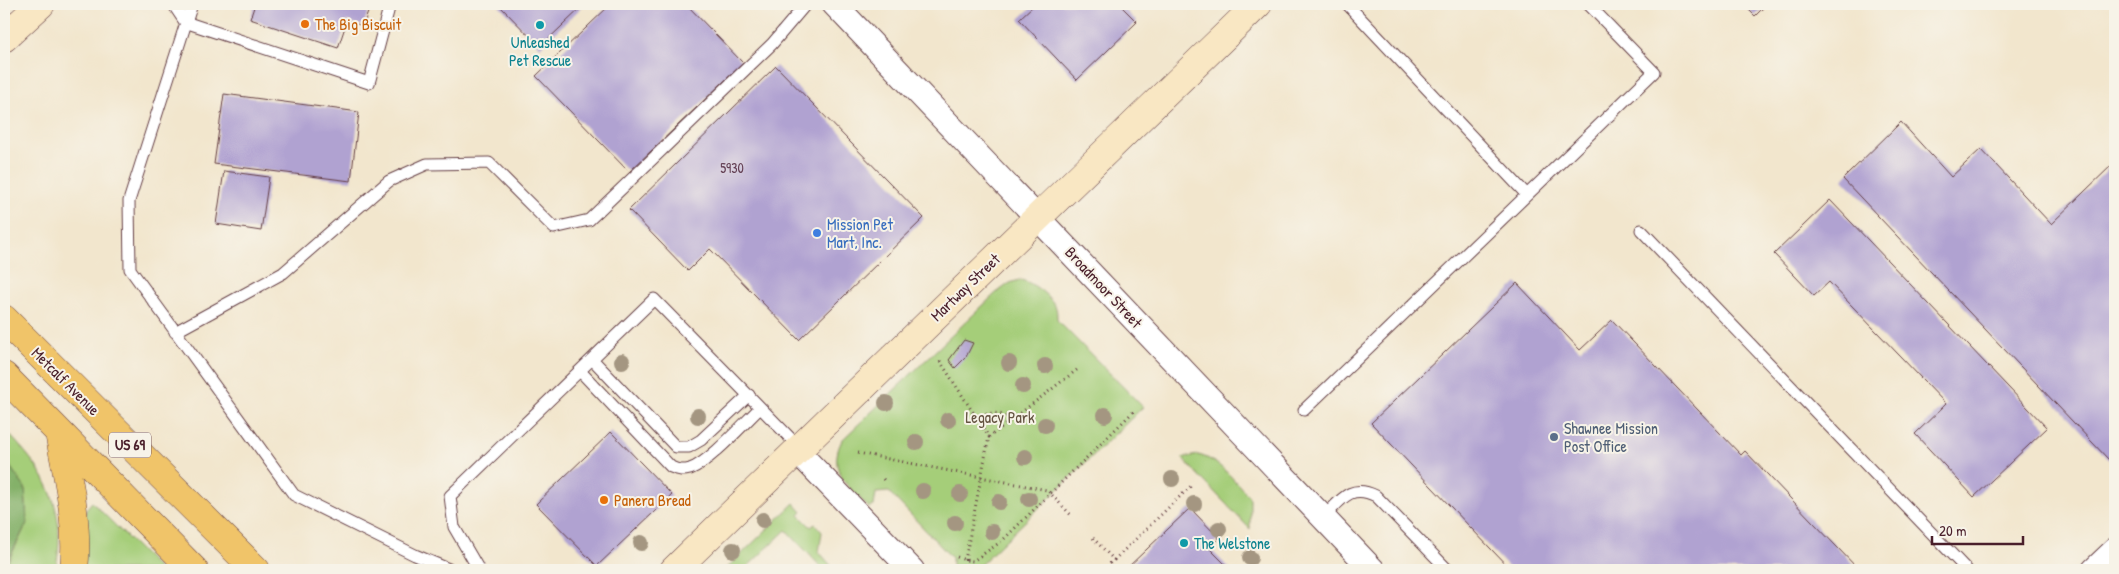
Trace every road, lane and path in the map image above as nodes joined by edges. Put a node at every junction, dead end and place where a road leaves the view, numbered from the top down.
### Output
1 (41, 4) edge
2 (173, 4) edge
3 (192, 4) edge
4 (390, 4) edge
5 (806, 4) edge
6 (834, 4) edge
7 (1258, 4) edge
8 (1347, 4) edge
9 (1588, 4) edge
10 (185, 22) junction
11 (4, 38) edge
12 (1527, 195) junction
13 (1037, 216) junction
14 (1642, 230) dead end
15 (4, 319) edge
16 (175, 332) junction
17 (592, 359) junction
18 (940, 360) dead end
19 (1078, 369) dead end
20 (580, 371) junction
21 (4, 376) edge
22 (749, 395) junction
23 (760, 408) junction
24 (1304, 410) dead end
25 (1134, 411) dead end
26 (976, 417) junction
27 (1012, 420) junction
28 (60, 433) junction
29 (989, 437) junction
30 (799, 450) junction
31 (858, 453) dead end
32 (982, 477) junction
33 (883, 479) dead end
34 (886, 482) dead end
35 (1193, 484) dead end
36 (1050, 493) junction
37 (1071, 515) dead end
38 (1323, 518) junction
39 (1093, 538) dead end
40 (2115, 550) edge
41 (957, 557) dead end
42 (965, 560) junction
43 (1114, 560) junction
44 (74, 570) edge
45 (194, 570) edge
46 (256, 570) edge
47 (451, 570) edge
48 (479, 570) edge
49 (674, 570) edge
50 (912, 570) edge
51 (1102, 570) edge
52 (1373, 570) edge
53 (1448, 570) edge
54 (1967, 570) edge
55 (2094, 570) edge

1 - 11 street
2 - 10 lane
3 - 10 lane
4 - 10 lane
5 - 16 lane
6 - 13 street, Broadmoor Street
7 - 13 street, Martway Street
8 - 12 lane
9 - 12 lane
10 - 16 lane
12 - 24 lane
13 - 30 street, Martway Street
13 - 38 street, Broadmoor Street
14 - 54 lane
15 - 46 highway, Metcalf Avenue / US 69
16 - 47 lane
17 - 20 lane
17 - 22 lane
17 - 22 lane
18 - 26 path
19 - 27 path
20 - 23 lane
20 - 48 lane
21 - 28 highway, US 69
22 - 23 lane
23 - 30 lane
25 - 36 path
26 - 27 path
26 - 29 path
27 - 29 path
28 - 44 highway
28 - 45 highway, US 69
29 - 32 path
30 - 49 street, Martway Street
30 - 50 street
31 - 32 path
32 - 36 path
32 - 42 path
33 - 34 path
35 - 43 path
36 - 37 path
36 - 42 path
38 - 52 street, Broadmoor Street
38 - 53 lane
39 - 43 path
40 - 55 street
41 - 42 path
43 - 51 path

